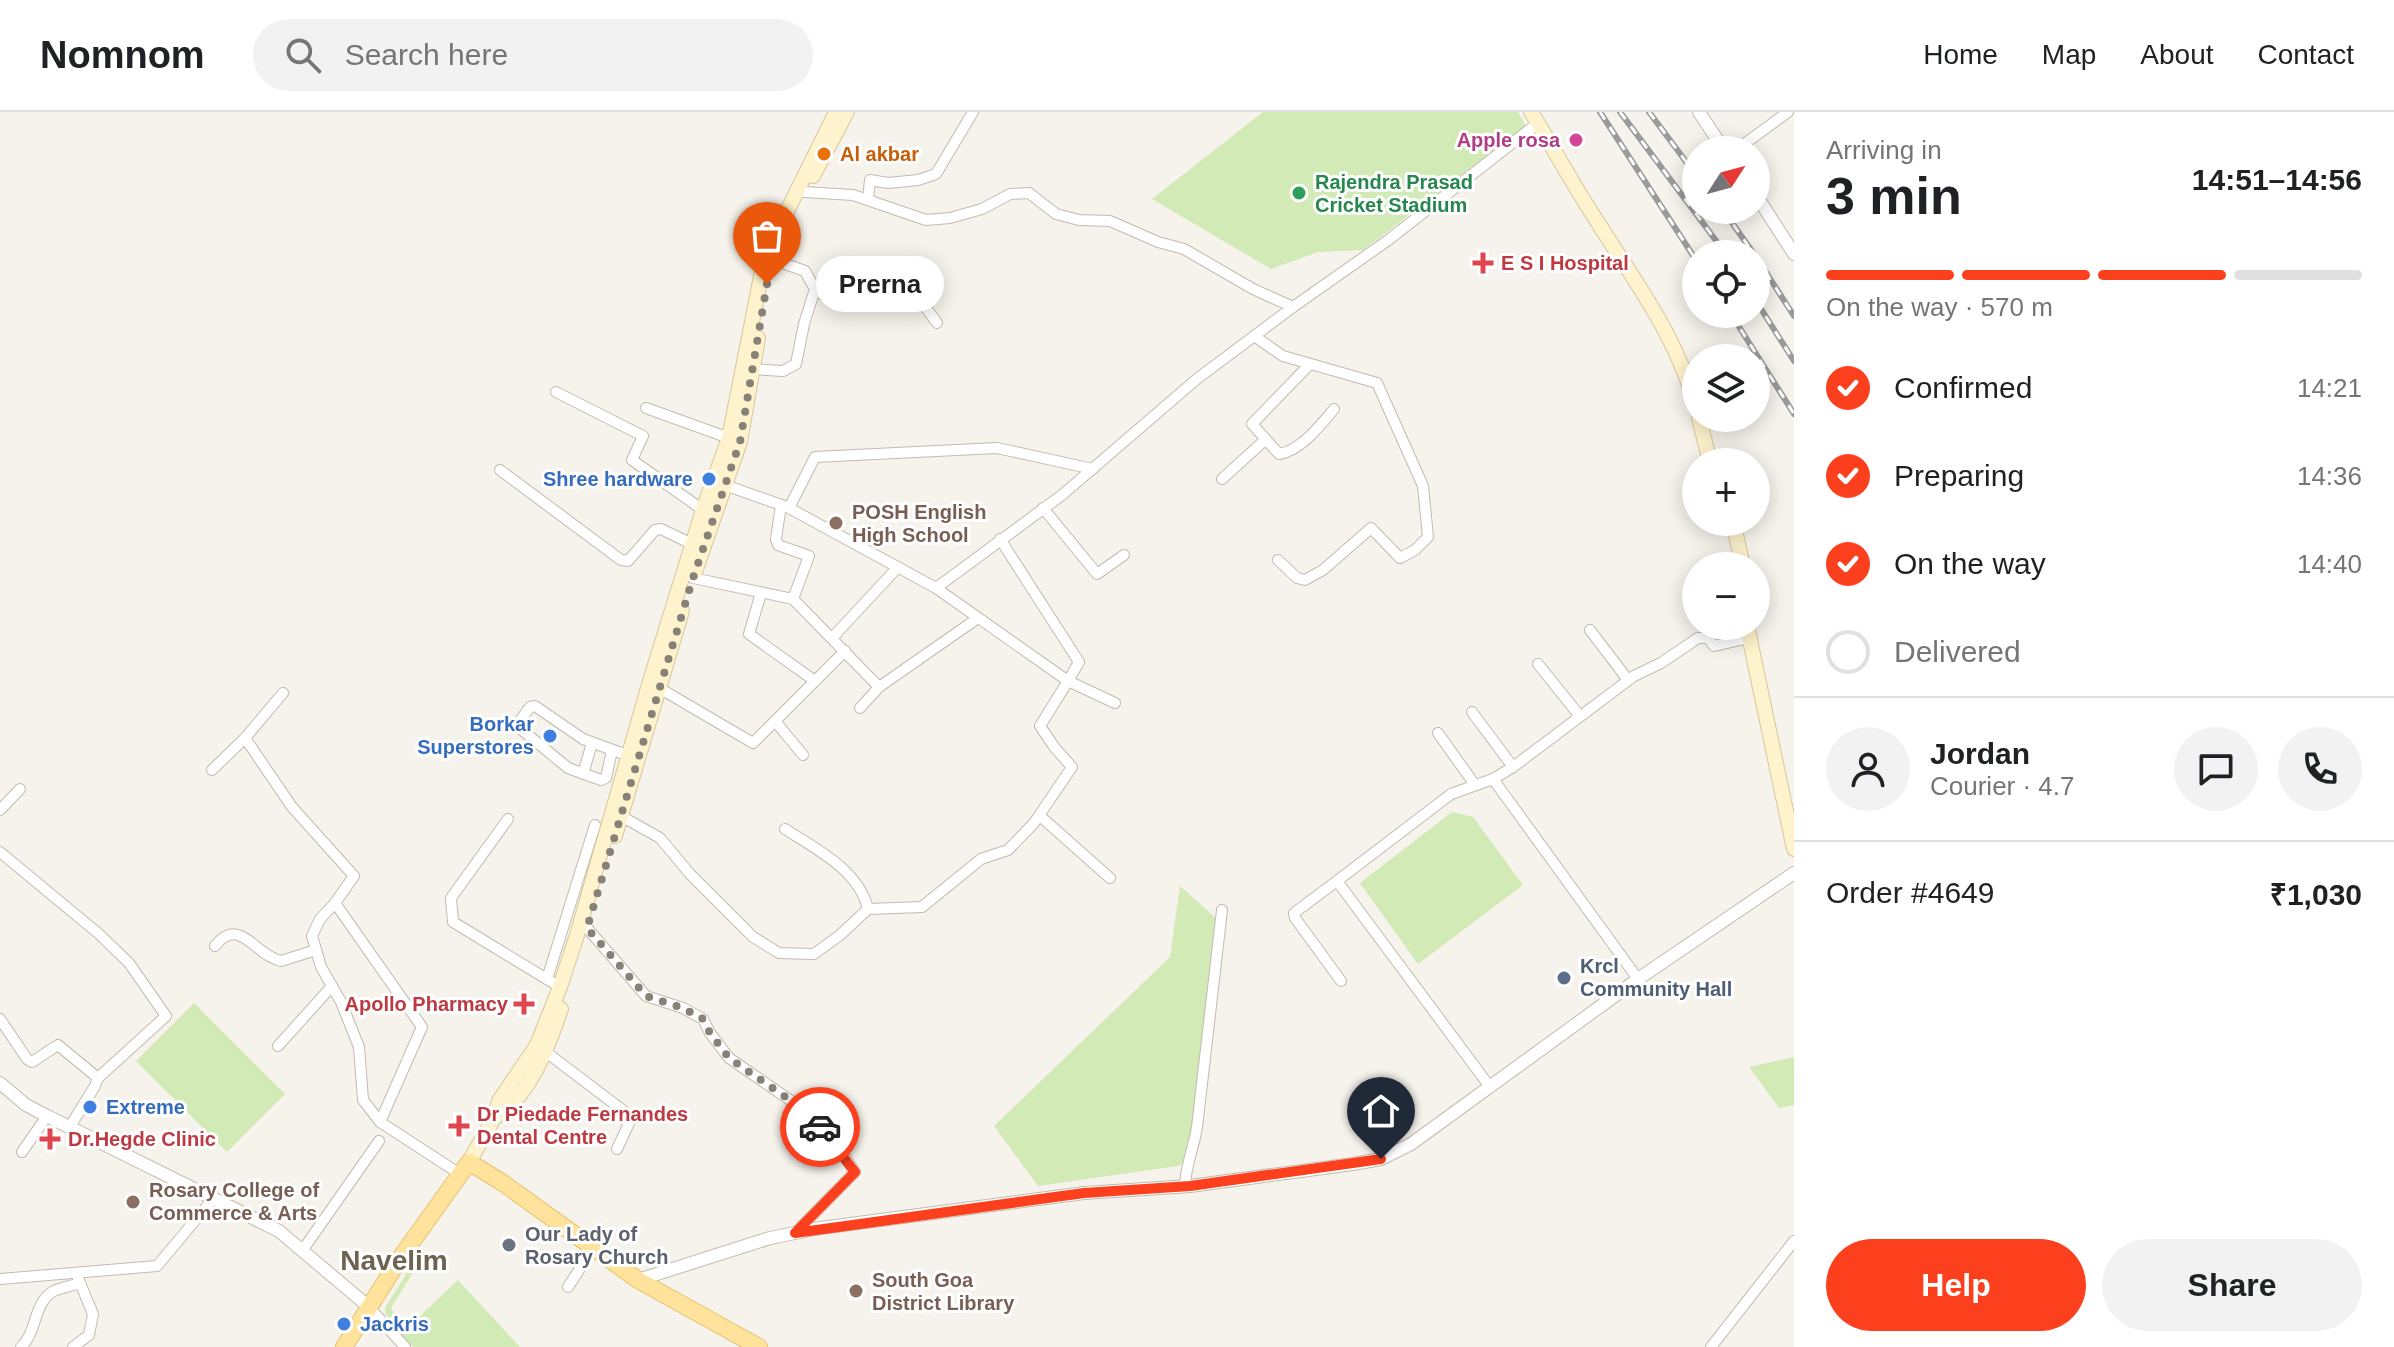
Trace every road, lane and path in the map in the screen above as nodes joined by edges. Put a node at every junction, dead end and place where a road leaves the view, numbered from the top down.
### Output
1 (836, 112) edge
2 (847, 112) edge
3 (973, 112) edge
4 (1699, 112) edge
5 (1788, 112) edge
6 (1535, 118) edge
7 (833, 129) junction
8 (1715, 136) edge
9 (1755, 136) edge
10 (804, 192) junction
11 (868, 199) junction
12 (1770, 217) edge
13 (1794, 254) edge
14 (774, 260) junction
15 (815, 289) junction
16 (1293, 307) junction
17 (937, 323) dead end
18 (1254, 336) junction
19 (1682, 345) edge
20 (1310, 364) junction
21 (1682, 365) edge
22 (752, 369) junction
23 (556, 392) dead end
24 (646, 408) dead end
25 (1334, 409) dead end
26 (729, 438) junction
27 (1265, 440) junction
28 (1093, 469) junction
29 (500, 470) dead end
30 (1222, 479) dead end
31 (720, 483) junction
32 (785, 506) junction
33 (1043, 508) junction
34 (703, 510) junction
35 (1000, 539) junction
36 (694, 545) junction
37 (1124, 555) dead end
38 (1278, 560) dead end
39 (898, 567) junction
40 (693, 578) junction
41 (936, 588) junction
42 (761, 593) junction
43 (793, 599) junction
44 (978, 618) junction
45 (1590, 630) dead end
46 (832, 638) junction
47 (1695, 640) edge
48 (1710, 640) edge
49 (1728, 640) edge
50 (1753, 640) edge
51 (1754, 640) edge
52 (845, 651) junction
53 (1538, 664) dead end
54 (1628, 680) junction
55 (815, 681) junction
56 (1068, 681) junction
57 (879, 687) junction
58 (659, 688) junction
59 (283, 693) dead end
60 (1115, 703) dead end
61 (860, 708) dead end
62 (1472, 712) dead end
63 (1579, 715) junction
64 (775, 721) junction
65 (1438, 733) dead end
66 (245, 738) junction
67 (592, 743) junction
68 (612, 750) junction
69 (803, 755) dead end
70 (633, 757) junction
71 (1513, 767) junction
72 (212, 770) dead end
73 (583, 774) junction
74 (1493, 779) junction
75 (603, 780) junction
76 (619, 785) junction
77 (1475, 785) junction
78 (20, 789) dead end
79 (1794, 801) edge
80 (0, 810) edge
81 (621, 816) junction
82 (1040, 816) junction
83 (508, 819) dead end
84 (1792, 824) edge
85 (595, 825) dead end
86 (785, 829) dead end
87 (1794, 849) edge
88 (0, 853) edge
89 (1794, 873) edge
90 (1110, 878) dead end
91 (1337, 881) junction
92 (335, 903) junction
93 (868, 909) junction
94 (1222, 910) dead end
95 (584, 926) junction
96 (215, 946) dead end
97 (316, 950) junction
98 (547, 979) junction
99 (1638, 979) junction
100 (1341, 981) dead end
101 (332, 986) junction
102 (560, 987) junction
103 (0, 1019) edge
104 (278, 1046) dead end
105 (546, 1052) junction
106 (98, 1078) junction
107 (0, 1083) edge
108 (1490, 1087) junction
109 (47, 1116) junction
110 (494, 1118) junction
111 (380, 1122) junction
112 (69, 1128) junction
113 (379, 1141) dead end
114 (617, 1149) dead end
115 (22, 1152) dead end
116 (464, 1168) junction
117 (1185, 1187) junction
118 (213, 1199) junction
119 (795, 1233) junction
120 (1794, 1241) edge
121 (594, 1247) junction
122 (302, 1251) junction
123 (78, 1278) junction
124 (0, 1279) edge
125 (638, 1280) junction
126 (568, 1287) dead end
127 (369, 1307) junction
128 (21, 1347) edge
129 (73, 1347) edge
130 (344, 1347) edge
131 (405, 1347) edge
132 (759, 1347) edge
133 (1711, 1347) edge

1 - 7 main road
2 - 7 main road
3 - 11 street
4 - 8 street
5 - 9 street
6 - 16 street
6 - 19 main road
6 - 21 main road
7 - 10 main road
7 - 26 main road
10 - 11 street
10 - 14 main road
11 - 16 street
12 - 13 street
14 - 15 street
14 - 22 main road
15 - 17 street
15 - 22 street
16 - 18 street
18 - 20 street
18 - 28 street
20 - 27 street
20 - 38 street
22 - 31 main road
23 - 34 street
24 - 26 street
25 - 27 street
26 - 31 main road
27 - 30 street
28 - 32 street
28 - 33 street
29 - 36 street
31 - 32 street
31 - 34 main road
31 - 40 main road
32 - 39 street
32 - 43 street
33 - 35 street
33 - 37 street
34 - 36 main road
35 - 41 street
35 - 56 street
36 - 70 main road
39 - 41 street
39 - 46 street
40 - 42 street
40 - 58 main road
41 - 44 street
42 - 43 street
42 - 55 street
43 - 46 street
44 - 56 street
44 - 57 street
45 - 54 street
46 - 52 street
47 - 54 street
48 - 49 street
50 - 84 main road
51 - 79 main road
52 - 55 street
52 - 57 street
53 - 63 street
54 - 63 street
55 - 64 street
56 - 60 street
56 - 82 street
57 - 61 street
58 - 64 street
58 - 70 main road
59 - 66 street
62 - 71 street
63 - 71 street
64 - 69 street
65 - 77 street
66 - 72 street
66 - 92 street
67 - 68 street
67 - 73 street
67 - 73 street
68 - 70 street
68 - 75 street
70 - 76 main road
70 - 81 main road
71 - 74 street
73 - 75 street
74 - 77 street
74 - 99 street
75 - 76 street
76 - 95 main road
77 - 91 street
78 - 80 street
81 - 93 street
81 - 95 main road
82 - 90 street
82 - 93 street
83 - 98 street
84 - 87 main road
85 - 98 street
86 - 93 street
88 - 106 street
89 - 99 street
91 - 100 street
91 - 108 street
92 - 97 street
92 - 111 street
94 - 117 street
95 - 102 main road
95 - 105 main road
95 - 119 street
96 - 97 street
97 - 101 street
98 - 102 street
99 - 108 street
101 - 104 street
101 - 111 street
102 - 110 main road
103 - 106 street
105 - 110 main road
105 - 114 street
106 - 112 street
107 - 109 street
108 - 117 street
109 - 112 street
109 - 115 street
110 - 116 main road
111 - 116 street
112 - 118 street
113 - 122 street
116 - 121 main road
116 - 127 main road
117 - 119 street
118 - 122 street
118 - 123 street
119 - 125 street
120 - 133 street
121 - 125 main road
121 - 126 street
122 - 127 street
123 - 124 street
123 - 128 street
123 - 129 street
125 - 132 main road
127 - 130 main road
127 - 131 street

